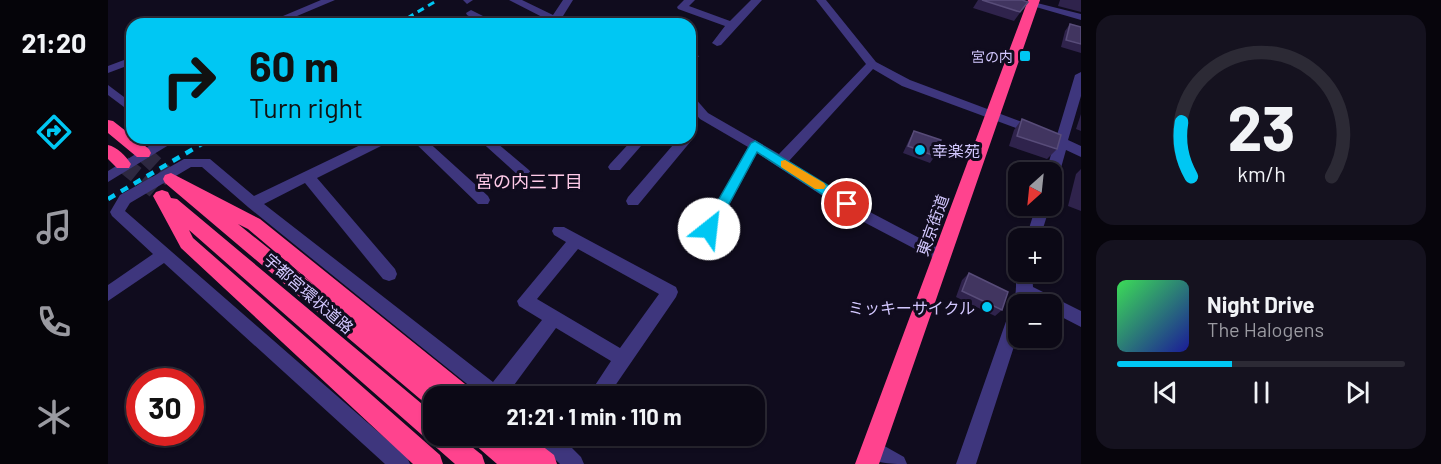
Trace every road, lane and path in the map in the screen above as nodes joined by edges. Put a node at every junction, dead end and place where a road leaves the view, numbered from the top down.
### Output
1 (330, 0) edge
2 (514, 0) edge
3 (568, 0) edge
4 (690, 0) edge
5 (821, 0) edge
6 (754, 1) edge
7 (1034, 2) edge
8 (471, 13) dead end
9 (1081, 17) edge
10 (284, 18) edge
11 (480, 18) edge
12 (547, 18) edge
13 (557, 18) edge
14 (732, 26) junction
15 (717, 43) dead end
16 (126, 62) edge
17 (872, 64) junction
18 (108, 70) edge
19 (1081, 75) edge
20 (108, 89) edge
21 (126, 104) edge
22 (696, 107) edge
23 (993, 114) junction
24 (704, 116) junction
25 (108, 125) edge
26 (696, 126) edge
27 (126, 139) tunnel mouth
28 (1061, 143) junction
29 (132, 144) edge
30 (164, 144) edge
31 (374, 144) edge
32 (422, 144) edge
33 (490, 144) edge
34 (636, 144) edge
35 (681, 144) edge
36 (755, 146) junction
37 (108, 150) edge
38 (1081, 152) edge
39 (143, 153) tunnel mouth
40 (781, 161) junction
41 (1056, 162) edge
42 (123, 164) tunnel mouth
43 (615, 167) dead end
44 (524, 173) dead end
45 (108, 177) edge
46 (308, 177) junction
47 (167, 188) junction
48 (483, 200) dead end
49 (633, 201) dead end
50 (253, 203) junction
51 (709, 229) dead end
52 (559, 231) dead end
53 (576, 241) junction
54 (164, 255) junction
55 (941, 256) junction
56 (389, 274) dead end
57 (108, 294) edge
58 (1062, 312) edge
59 (554, 318) junction
60 (1081, 319) edge
61 (1008, 340) edge
62 (623, 359) junction
63 (450, 386) edge
64 (485, 386) edge
65 (503, 386) edge
66 (604, 386) edge
67 (423, 387) edge
68 (423, 420) edge
69 (452, 446) edge
70 (494, 446) edge
71 (558, 449) edge
72 (869, 457) edge
73 (400, 464) edge
74 (432, 464) edge
75 (473, 464) edge
76 (516, 464) edge
77 (574, 464) edge
78 (897, 464) edge
79 (966, 464) edge

1 - 10 street
2 - 12 street
3 - 13 street
4 - 14 street
5 - 17 street
6 - 14 street
7 - 9 street
7 - 23 highway, 東京街道
8 - 11 street
14 - 15 street
16 - 18 street
17 - 23 street
17 - 40 street
19 - 28 street
20 - 21 street
22 - 24 street
23 - 28 street
23 - 55 highway, 東京街道
24 - 26 street
24 - 36 street
25 - 27 highway
28 - 38 street
28 - 41 street
29 - 39 highway
30 - 45 street
31 - 46 street
32 - 48 street
33 - 44 street
34 - 43 street
35 - 49 street
36 - 40 street
36 - 51 street
37 - 42 highway
40 - 55 street
46 - 50 street
46 - 56 street
47 - 63 highway
47 - 67 highway, 宇都宮環状道路
47 - 68 highway, 宇都宮環状道路
47 - 74 highway
50 - 54 street
50 - 64 street
52 - 53 street
53 - 59 street
53 - 62 street
54 - 57 street
54 - 73 street
55 - 72 highway, 東京街道
58 - 60 street
59 - 62 street
59 - 65 street
61 - 79 street
62 - 66 street
69 - 75 highway
70 - 76 highway
71 - 77 street
72 - 78 street

